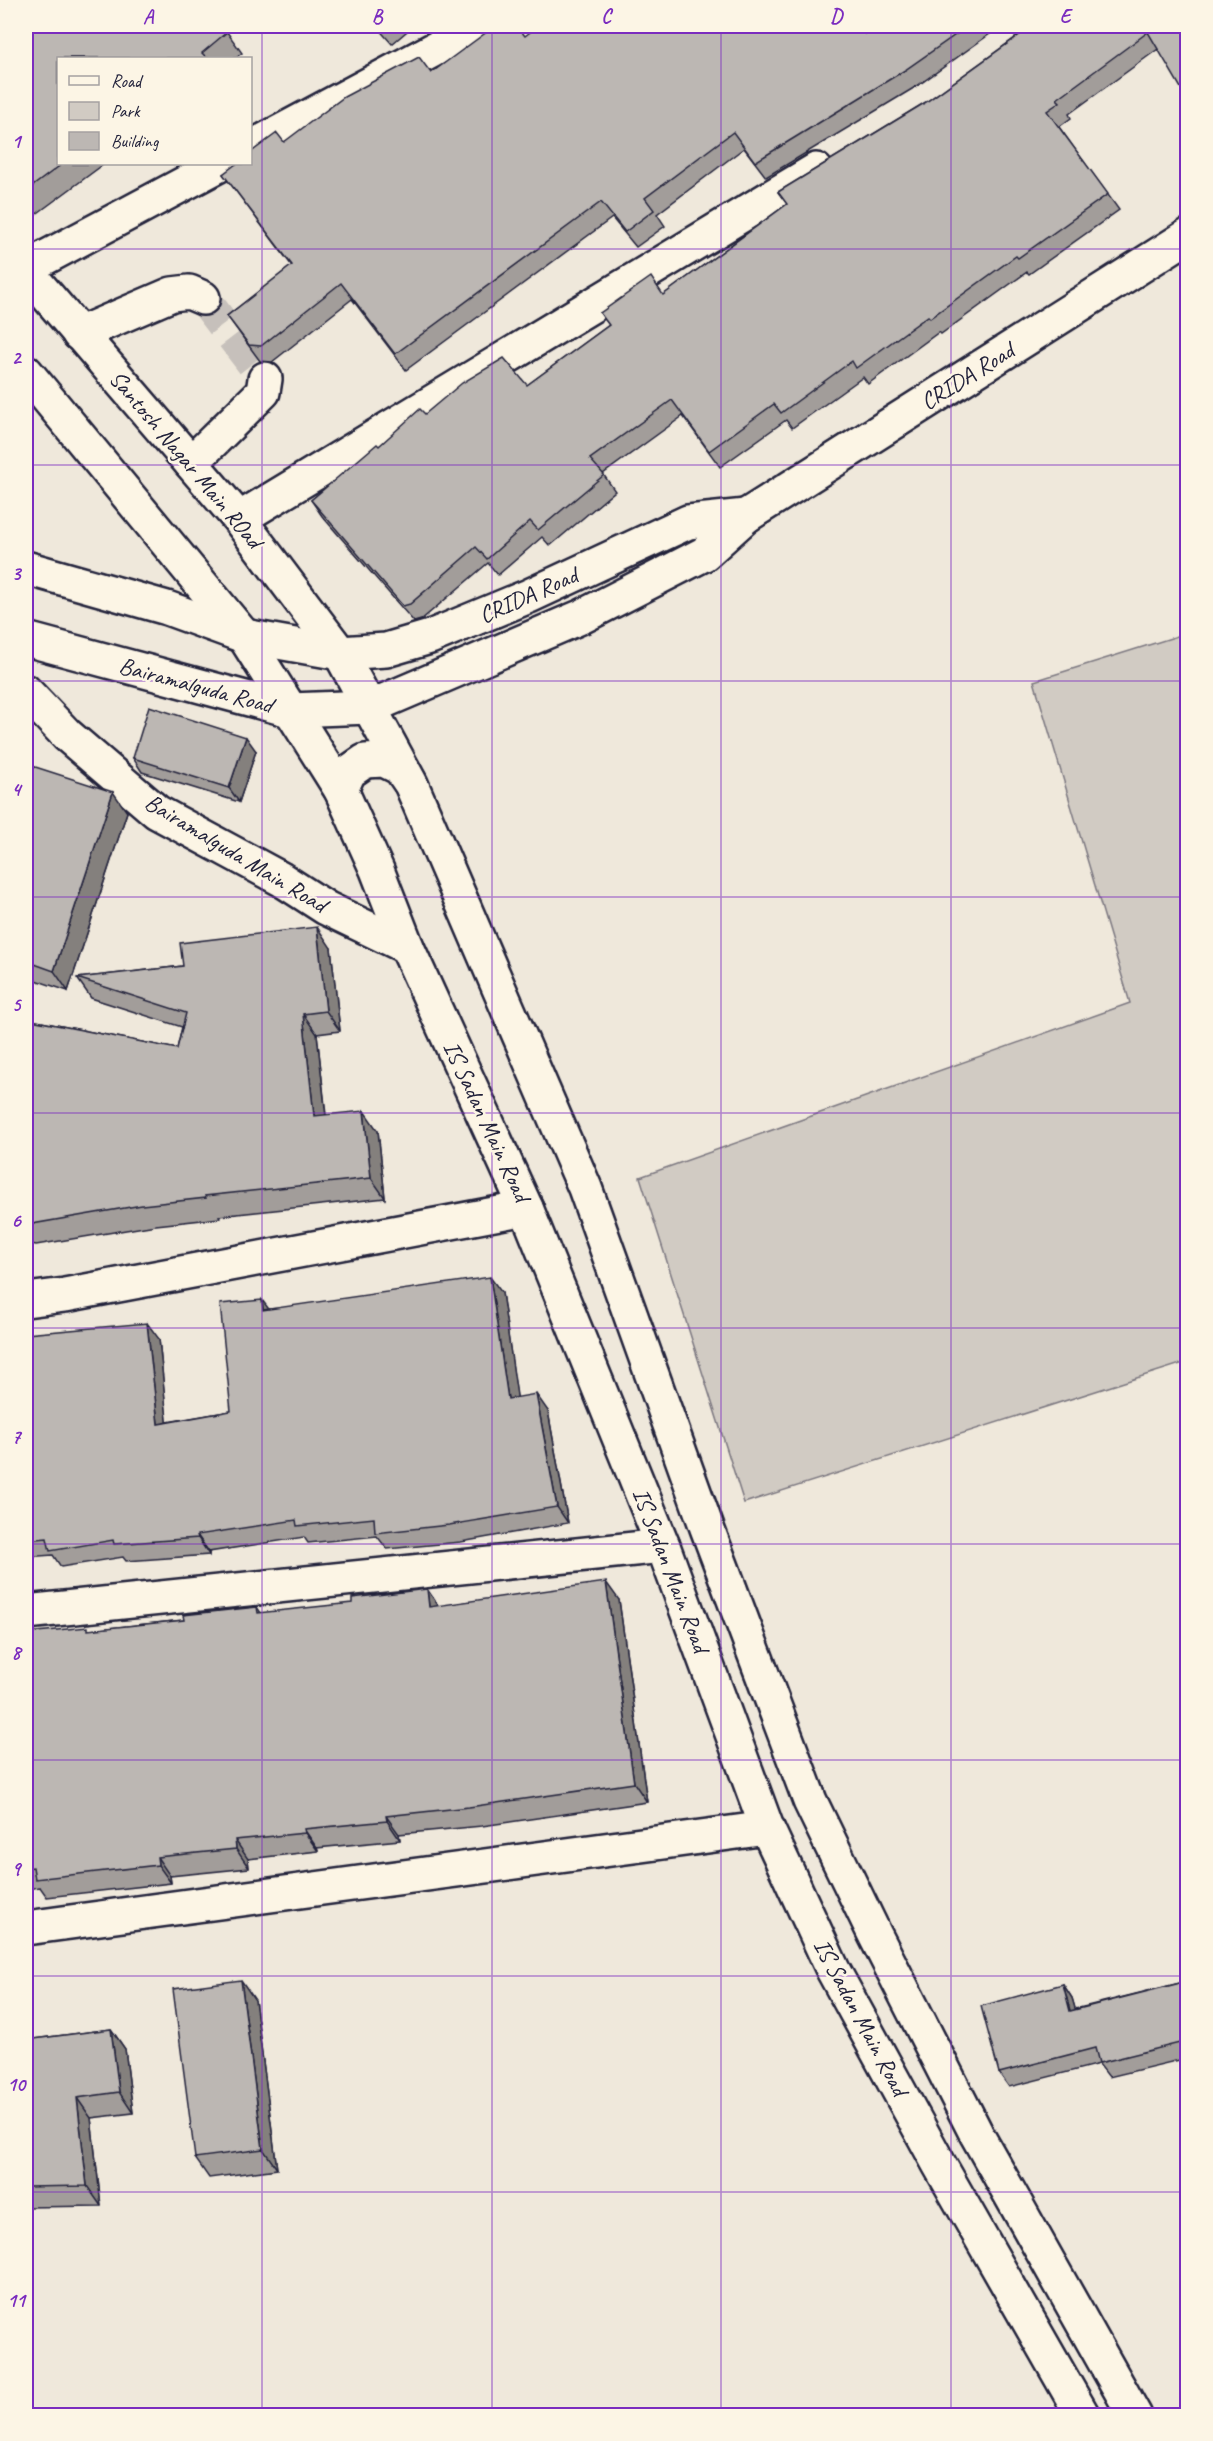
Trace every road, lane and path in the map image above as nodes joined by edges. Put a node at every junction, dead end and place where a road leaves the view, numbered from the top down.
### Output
1 (474, 26) edge
2 (252, 146) edge
3 (836, 157) edge
4 (219, 165) edge
5 (1188, 236) edge
6 (26, 269) edge
7 (203, 298) tunnel mouth
8 (79, 334) junction
9 (26, 372) edge
10 (265, 379) dead end
11 (191, 463) junction
12 (746, 516) junction
13 (239, 519) junction
14 (26, 568) edge
15 (244, 636) junction
16 (26, 639) edge
17 (340, 653) junction
18 (26, 692) edge
19 (370, 707) junction
20 (290, 710) junction
21 (411, 784) junction
22 (341, 790) junction
23 (407, 947) junction
24 (526, 1208) junction
25 (26, 1282) edge
26 (65, 1295) junction
27 (26, 1300) edge
28 (663, 1546) junction
29 (26, 1612) edge
30 (767, 1828) junction
31 (26, 1928) edge
32 (1057, 2276) junction
33 (1016, 2297) junction
34 (1083, 2415) edge
35 (1135, 2415) edge

1 - 2 main road
3 - 13 main road
4 - 6 main road
5 - 12 main road, CRIDA Road
6 - 8 main road, Santosh Nagar Main ROad
7 - 8 main road
8 - 11 main road, Santosh Nagar Main ROad
9 - 15 main road
10 - 11 main road
11 - 13 main road, Santosh Nagar Main ROad
12 - 17 main road, CRIDA Road
12 - 19 main road, CRIDA Road
13 - 17 main road, Santosh Nagar Main ROad
14 - 15 main road
15 - 17 main road
15 - 20 main road, IS Sadan Main Road
16 - 20 main road, Bairamalguda Road
17 - 19 main road, Santosh Nagar Main ROad
18 - 23 main road, Bairamalguda Main Road
19 - 20 main road, Bairamalguda Road
19 - 21 main road, IS Sadan Main Road
20 - 22 main road, IS Sadan Main Road
21 - 22 main road
21 - 32 main road, IS Sadan Main Road
22 - 23 main road, IS Sadan Main Road
23 - 24 main road, IS Sadan Main Road
24 - 26 main road
24 - 28 main road, IS Sadan Main Road
25 - 26 main road
26 - 27 main road
28 - 29 main road
28 - 30 main road, IS Sadan Main Road
30 - 31 main road
30 - 33 main road, IS Sadan Main Road
32 - 33 main road
32 - 35 main road, IS Sadan Main Road
33 - 34 main road, IS Sadan Main Road

